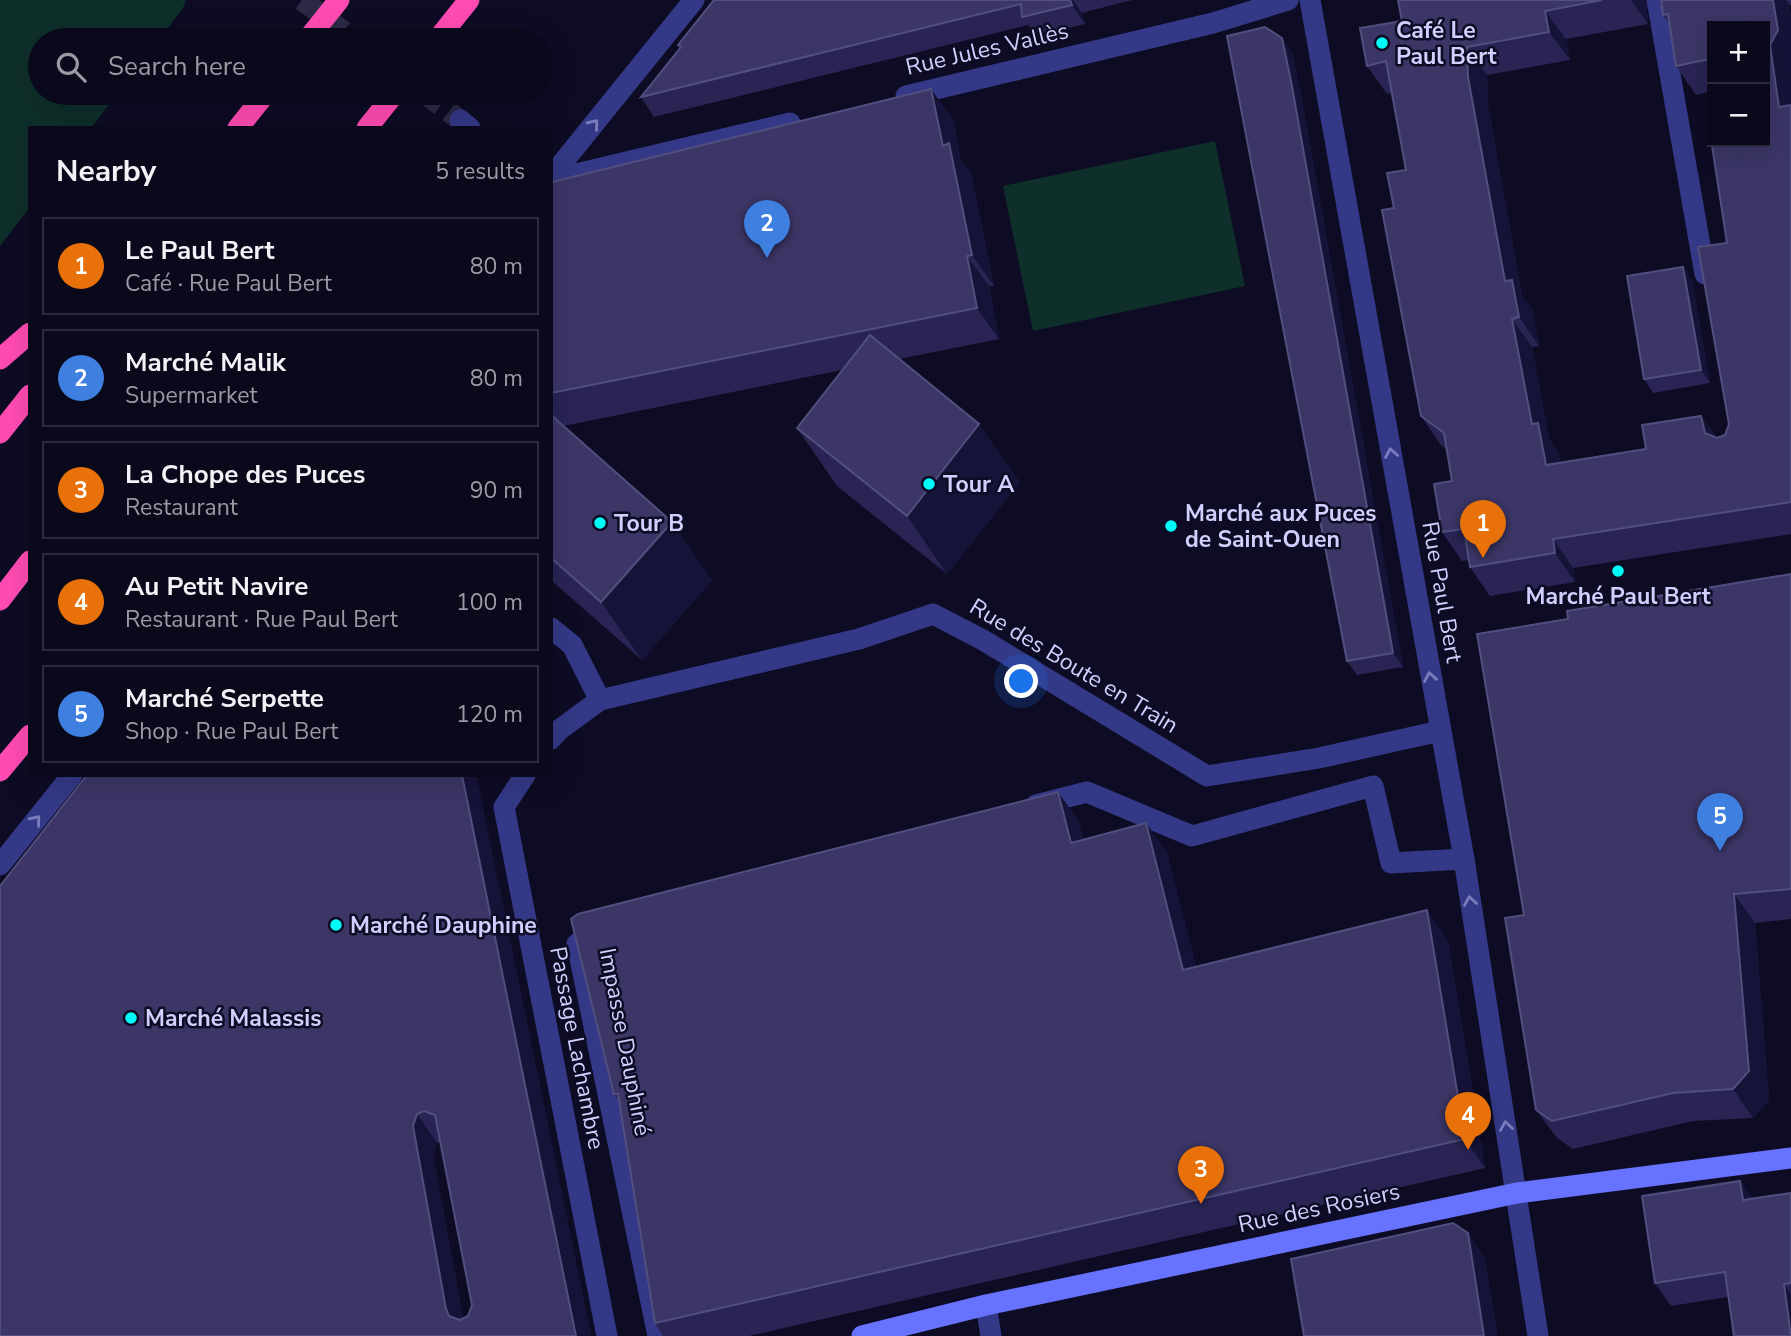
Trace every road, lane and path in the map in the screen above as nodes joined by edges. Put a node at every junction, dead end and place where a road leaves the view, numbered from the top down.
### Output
1 (339, 0) edge
2 (469, 0) edge
3 (694, 0) edge
4 (1288, 0) edge
5 (1310, 0) edge
6 (1657, 0) edge
7 (317, 28) edge
8 (447, 28) edge
9 (887, 100) edge
10 (256, 105) edge
11 (385, 105) edge
12 (806, 120) edge
13 (240, 126) edge
14 (369, 126) edge
15 (553, 176) edge
16 (553, 178) edge
17 (1709, 298) edge
18 (28, 335) edge
19 (0, 359) edge
20 (28, 398) edge
21 (0, 433) edge
22 (28, 564) edge
23 (0, 600) edge
24 (553, 630) edge
25 (600, 701) junction
26 (1440, 731) junction
27 (28, 737) edge
28 (553, 737) edge
29 (0, 771) edge
30 (70, 777) edge
31 (524, 777) edge
32 (1021, 809) edge
33 (1464, 859) junction
34 (0, 865) edge
35 (621, 915) edge
36 (1791, 1158) edge
37 (1517, 1193) junction
38 (986, 1305) junction
39 (869, 1335) edge
40 (607, 1336) edge
41 (658, 1336) edge
42 (991, 1336) edge
43 (1538, 1336) edge

1 - 7 highway, bridge
2 - 8 highway
15 -> 3 street
4 - 9 street, Rue Jules Vallès
26 -> 5 street, Rue Paul Bert
6 - 17 street
10 - 13 highway
11 - 14 highway
12 - 16 street
18 - 19 highway
20 - 21 highway
22 - 23 highway
24 - 25 street
25 - 26 street, Rue des Boute en Train
25 - 28 street
26 - 33 street, Rue Paul Bert
27 - 29 highway
34 -> 30 street
31 - 40 street, Passage Lachambre
32 - 33 street
37 -> 33 street, Rue Paul Bert
35 - 41 street, Impasse Dauphiné
36 - 37 street, Rue des Rosiers
37 - 38 street, Rue des Rosiers
37 - 43 street, Rue Paul Bert
38 - 39 street, Rue des Rosiers
38 - 42 street

